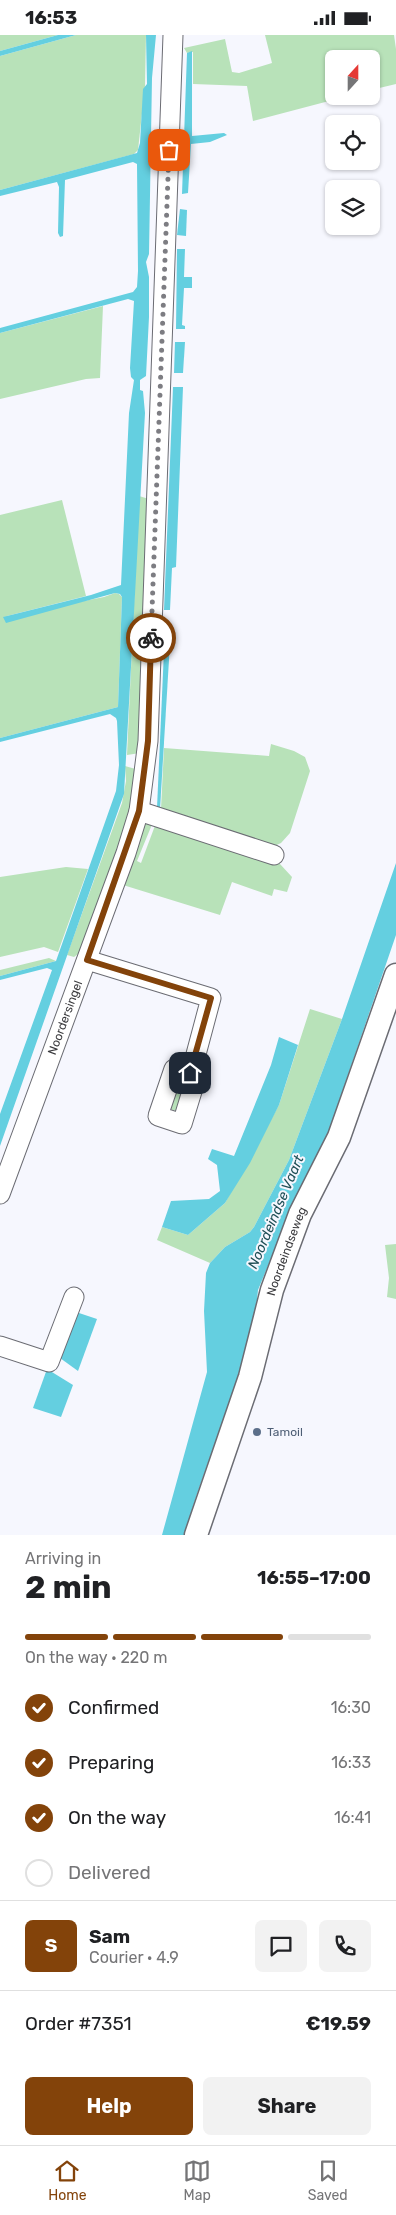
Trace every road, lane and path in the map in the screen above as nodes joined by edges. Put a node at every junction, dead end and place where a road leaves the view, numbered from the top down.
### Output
1 (173, 35) edge
2 (139, 811) junction
3 (274, 855) dead end
4 (87, 960) junction
5 (396, 975) edge
6 (190, 1073) dead end
7 (0, 1194) edge
8 (74, 1297) dead end
9 (0, 1346) edge
10 (196, 1535) edge

1 - 2 street, Noordersingel
2 - 3 street
2 - 4 street, Noordersingel
4 - 6 street
4 - 7 street, Noordersingel
5 - 10 street, Noordeindseweg
8 - 9 street

